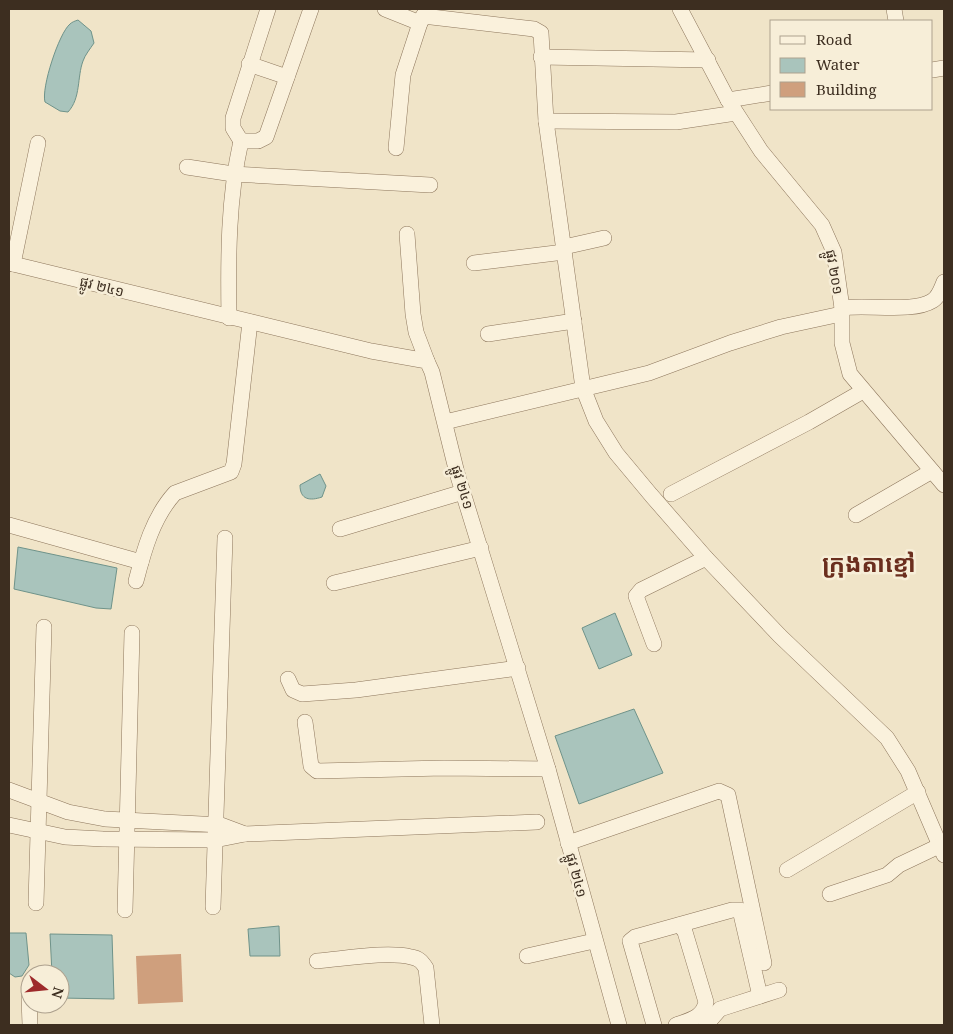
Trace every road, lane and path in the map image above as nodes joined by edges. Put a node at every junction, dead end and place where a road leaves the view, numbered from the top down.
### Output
1 (268, 9) edge
2 (311, 9) edge
3 (385, 9) edge
4 (680, 9) edge
5 (423, 16) edge
6 (542, 58) junction
7 (708, 60) junction
8 (249, 64) junction
9 (287, 77) junction
10 (770, 93) edge
11 (728, 100) junction
12 (736, 113) junction
13 (546, 121) junction
14 (241, 141) junction
15 (38, 143) dead end
16 (396, 148) dead end
17 (187, 167) dead end
18 (233, 174) junction
19 (430, 186) dead end
20 (407, 234) dead end
21 (604, 238) dead end
22 (564, 249) junction
23 (474, 263) dead end
24 (11, 264) edge
25 (944, 282) edge
26 (841, 311) junction
27 (229, 318) junction
28 (574, 321) junction
29 (250, 322) junction
30 (488, 334) dead end
31 (427, 361) junction
32 (583, 388) junction
33 (863, 391) junction
34 (445, 422) junction
35 (932, 470) junction
36 (944, 485) edge
37 (463, 492) junction
38 (671, 494) dead end
39 (856, 515) dead end
40 (9, 525) edge
41 (340, 529) dead end
42 (225, 538) dead end
43 (481, 548) junction
44 (706, 558) junction
45 (141, 562) junction
46 (136, 581) dead end
47 (334, 583) dead end
48 (44, 627) dead end
49 (132, 633) dead end
50 (654, 644) dead end
51 (518, 668) junction
52 (288, 678) dead end
53 (305, 722) dead end
54 (548, 769) junction
55 (9, 790) edge
56 (918, 792) junction
57 (39, 803) junction
58 (128, 819) junction
59 (537, 822) dead end
60 (216, 824) junction
61 (9, 825) edge
62 (38, 831) junction
63 (245, 834) junction
64 (127, 839) junction
65 (215, 840) junction
66 (568, 843) junction
67 (943, 850) edge
68 (787, 870) dead end
69 (830, 894) dead end
70 (36, 903) dead end
71 (213, 907) dead end
72 (125, 910) dead end
73 (680, 925) junction
74 (594, 941) junction
75 (527, 956) dead end
76 (317, 961) dead end
77 (764, 963) dead end
78 (780, 990) dead end
79 (760, 996) junction
80 (432, 1025) edge
81 (619, 1025) edge
82 (654, 1025) edge
83 (676, 1025) edge
84 (706, 1025) edge

1 - 8 street
2 - 9 street
3 - 5 street
4 - 7 street, ផ្លូវ ២០១
5 - 6 street
5 - 16 street
6 - 7 street
6 - 13 street
7 - 11 street, ផ្លូវ ២០១
8 - 9 street
8 - 14 street
9 - 14 street
10 - 11 street
11 - 12 street, ផ្លូវ ២០១
12 - 13 street
12 - 26 street, ផ្លូវ ២០១
13 - 22 street
14 - 18 street
15 - 24 street
17 - 18 street
18 - 19 street
18 - 27 street
20 - 31 street
21 - 22 street
22 - 23 street
22 - 28 street
24 - 27 street, ផ្លូវ ២៤១
25 - 26 street
26 - 32 street
26 - 33 street, ផ្លូវ ២០១
27 - 29 street, ផ្លូវ ២៤១
28 - 30 street
28 - 32 street
29 - 31 street, ផ្លូវ ២៤១
29 - 45 street
31 - 34 street, ផ្លូវ ២៤១
32 - 34 street
32 - 44 street
33 - 35 street, ផ្លូវ ២០១
33 - 38 street
34 - 37 street, ផ្លូវ ២៤១
35 - 36 street, ផ្លូវ ២០១
35 - 39 street
37 - 41 street
37 - 43 street, ផ្លូវ ២៤១
40 - 45 street
42 - 60 street
43 - 47 street
43 - 51 street, ផ្លូវ ២៤១
44 - 50 street
44 - 56 street
45 - 46 street
48 - 57 street
49 - 58 street
51 - 52 street
51 - 54 street, ផ្លូវ ២៤១
53 - 54 street
54 - 66 street, ផ្លូវ ២៤១
55 - 57 street
56 - 67 street
56 - 68 street
57 - 58 street
57 - 62 street
58 - 60 street
58 - 64 street
59 - 63 street
60 - 63 street
60 - 65 street
61 - 62 street
62 - 64 street
62 - 70 street
63 - 65 street
64 - 65 street
64 - 72 street
65 - 71 street
66 - 74 street, ផ្លូវ ២៤១
66 - 77 street
67 - 69 street
73 - 79 street
73 - 82 street
73 - 83 street
74 - 75 street
74 - 81 street, ផ្លូវ ២៤១
76 - 80 street
78 - 79 street
79 - 84 street

